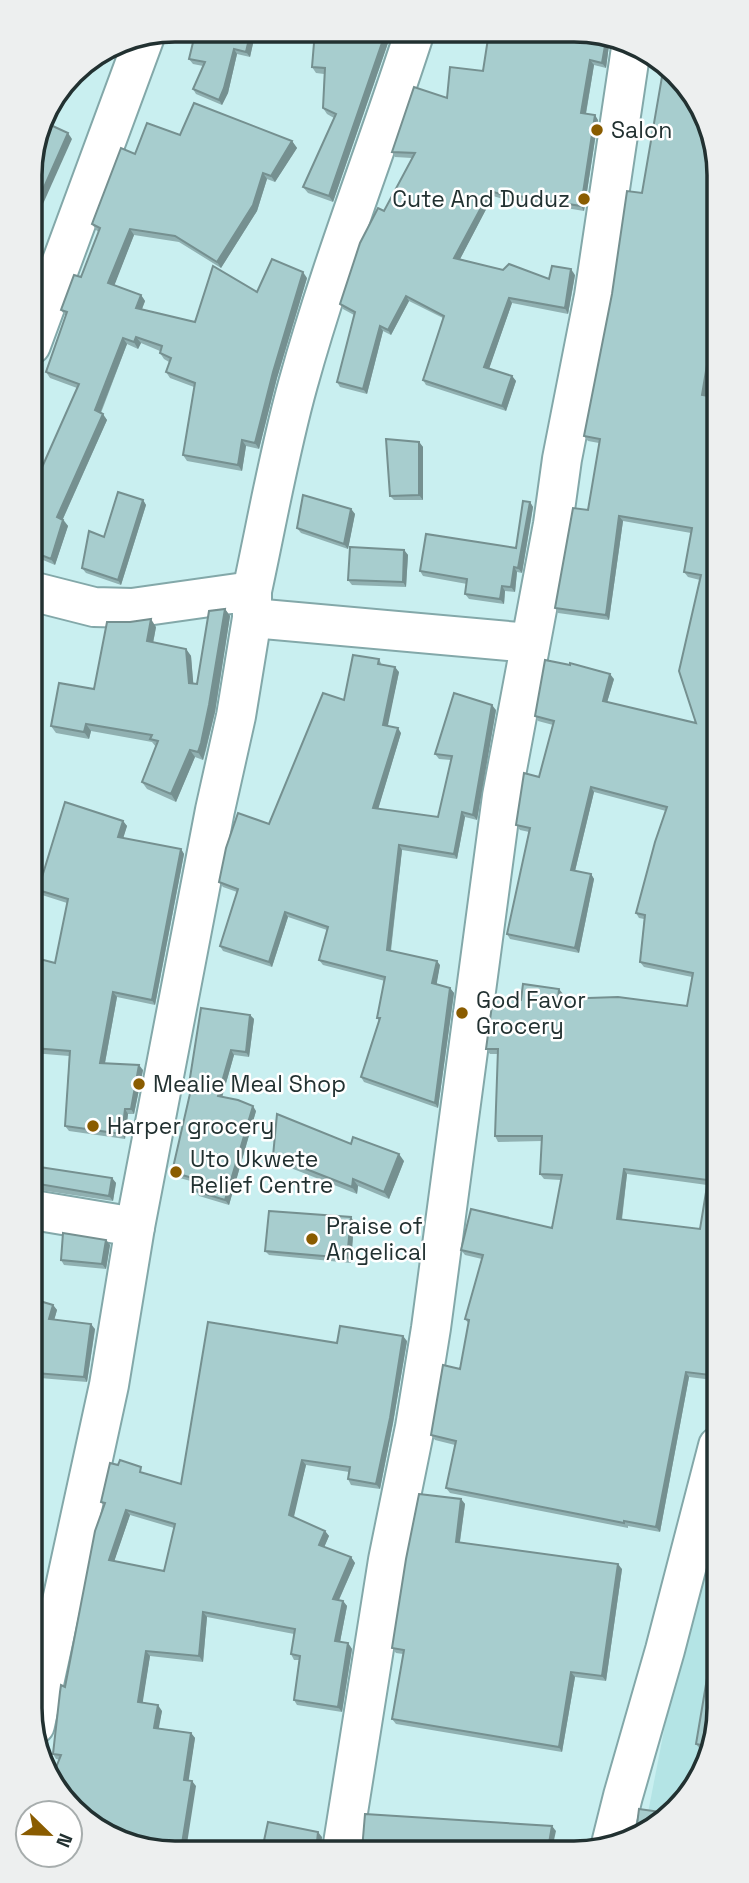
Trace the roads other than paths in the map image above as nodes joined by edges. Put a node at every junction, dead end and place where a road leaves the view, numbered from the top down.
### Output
1 (411, 42) edge
2 (141, 47) edge
3 (630, 55) edge
4 (42, 315) edge
5 (42, 594) edge
6 (252, 605) junction
7 (530, 643) junction
8 (42, 1212) edge
9 (135, 1227) junction
10 (707, 1488) edge
11 (42, 1689) edge
12 (613, 1834) edge
13 (343, 1841) edge

1 - 6 street
2 - 4 street
3 - 7 street
5 - 6 street
6 - 7 street
6 - 9 street
7 - 13 street
8 - 9 street
9 - 11 street
10 - 12 street

